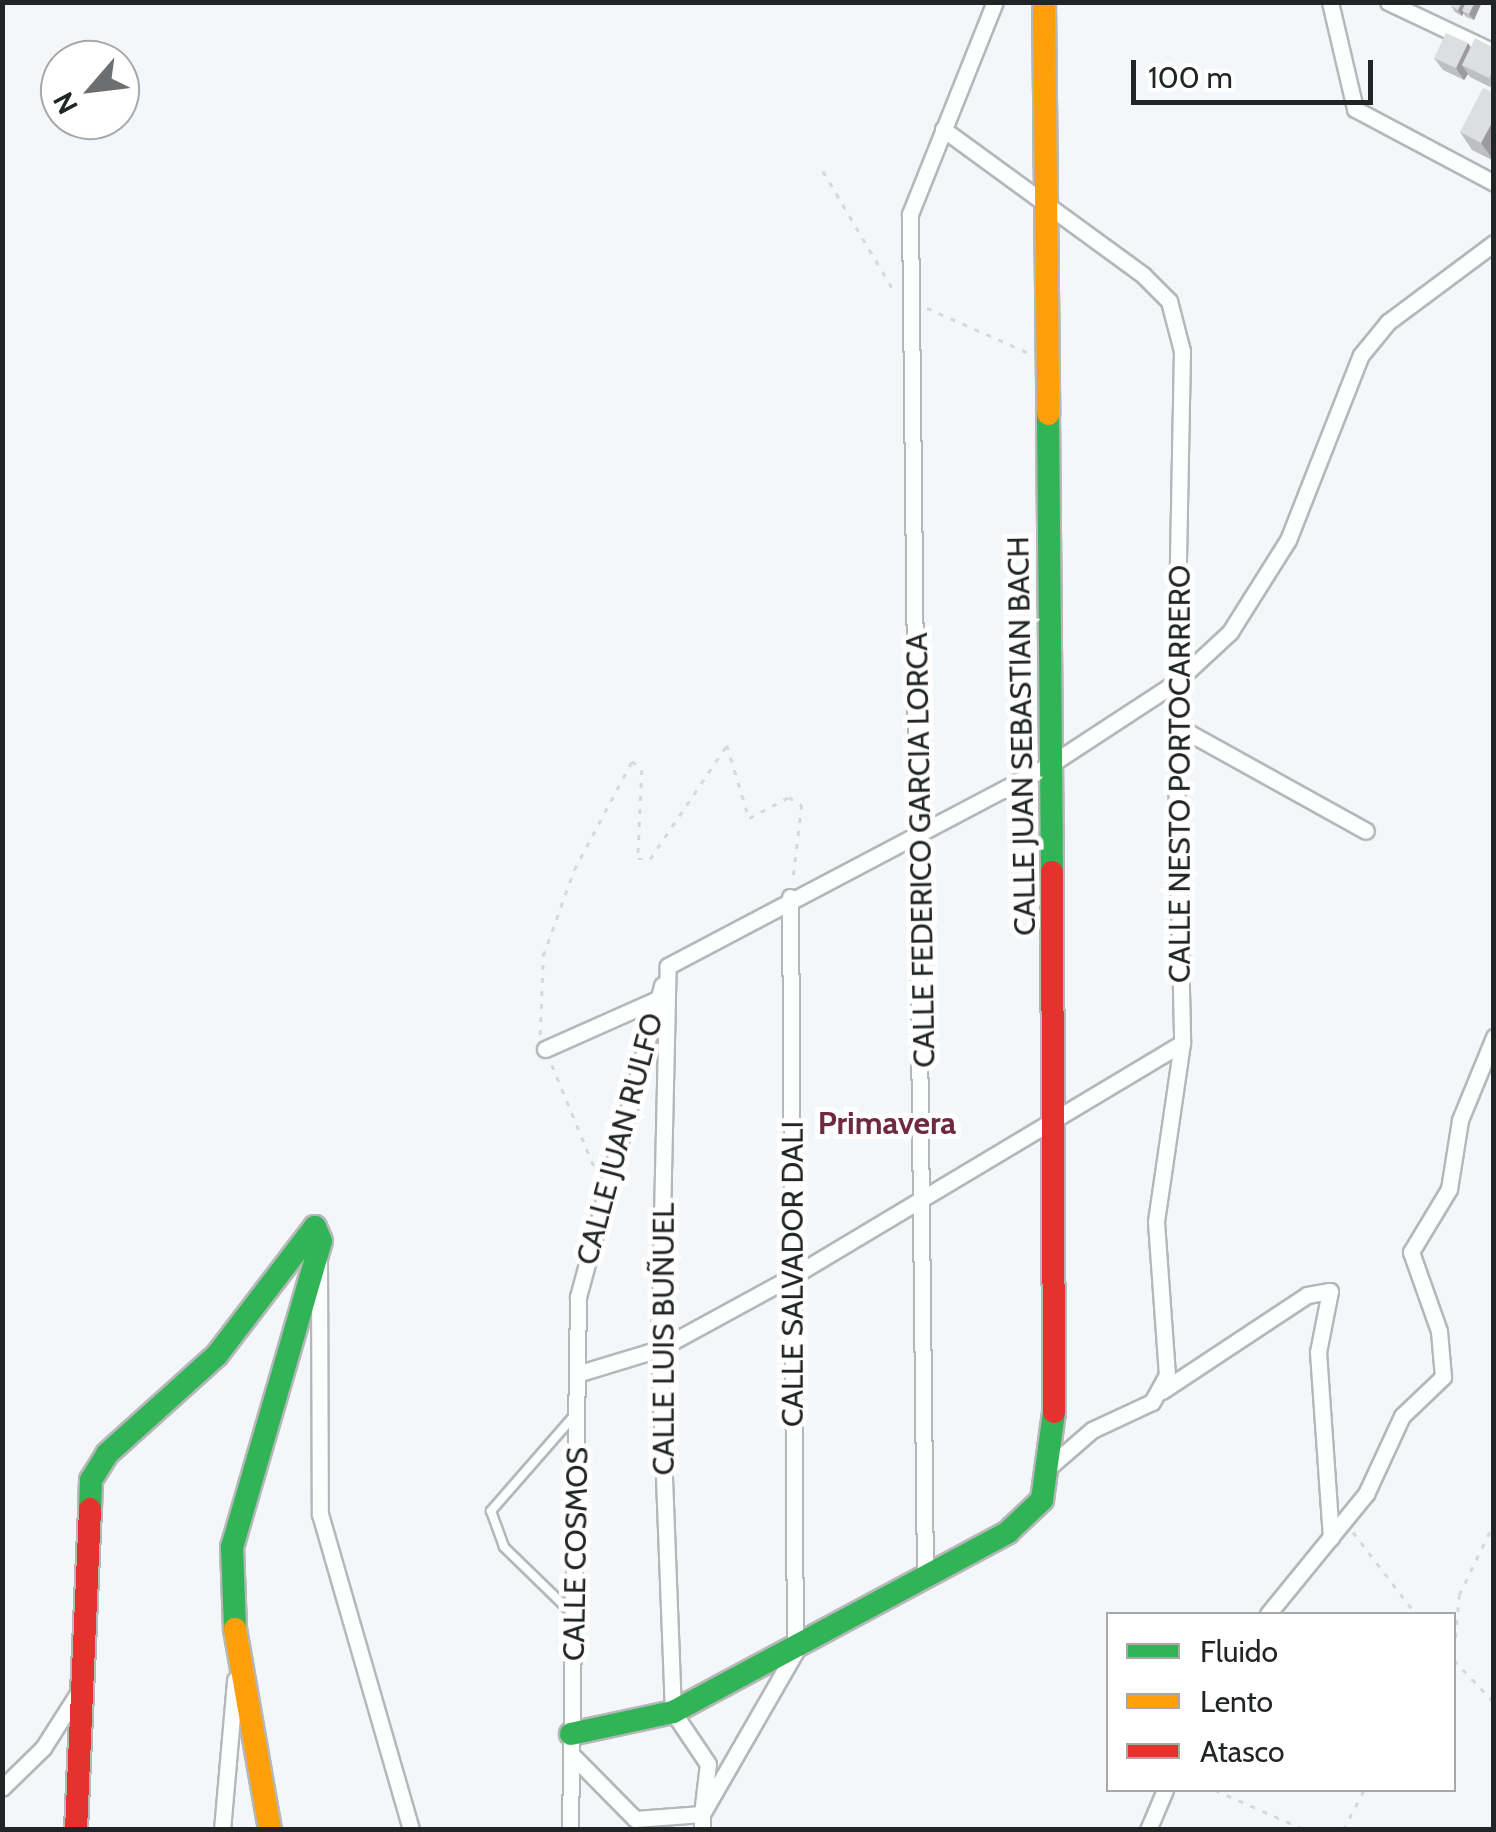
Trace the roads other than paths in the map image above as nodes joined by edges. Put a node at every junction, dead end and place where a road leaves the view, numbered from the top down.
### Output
1 (995, 2) edge
2 (1044, 2) edge
3 (1330, 2) edge
4 (1388, 2) edge
5 (1494, 52) edge
6 (943, 129) junction
7 (1494, 183) edge
8 (1044, 201) junction
9 (1494, 242) edge
10 (1175, 683) junction
11 (1175, 725) junction
12 (1052, 764) junction
13 (922, 827) junction
14 (1366, 831) dead end
15 (790, 896) junction
16 (668, 966) junction
17 (658, 1000) junction
18 (1494, 1037) edge
19 (1182, 1043) junction
20 (545, 1049) road end
21 (1057, 1118) junction
22 (927, 1201) junction
23 (319, 1252) junction
24 (793, 1276) junction
25 (659, 1349) junction
26 (580, 1374) junction
27 (1162, 1391) junction
28 (580, 1410) junction
29 (1048, 1469) junction
30 (1331, 1538) junction
31 (925, 1577) junction
32 (1270, 1612) edge
33 (574, 1614) junction
34 (796, 1652) junction
35 (237, 1671) junction
36 (86, 1682) junction
37 (674, 1712) junction
38 (571, 1744) junction
39 (2, 1788) edge
40 (1164, 1792) edge
41 (702, 1822) edge
42 (76, 1830) edge
43 (222, 1830) edge
44 (270, 1830) edge
45 (411, 1830) edge
46 (570, 1830) edge
47 (1148, 1830) edge

1 - 6 street, CALLE FEDERICO GARCIA LORCA
2 - 8 street, CALLE JUAN SEBASTIAN BACH
3 - 7 street
4 - 5 street
6 - 8 street, CALLE NESTO PORTOCARRERO
6 - 13 street, CALLE FEDERICO GARCIA LORCA
8 - 10 street, CALLE NESTO PORTOCARRERO
8 - 12 street, CALLE JUAN SEBASTIAN BACH
9 - 10 street
10 - 11 street, CALLE NESTO PORTOCARRERO
10 - 12 street
11 - 14 street
11 - 19 street, CALLE NESTO PORTOCARRERO
12 - 13 street
12 - 21 street, CALLE JUAN SEBASTIAN BACH
13 - 15 street
13 - 22 street, CALLE FEDERICO GARCIA LORCA
15 - 16 street
15 - 24 street, CALLE SALVADOR DALI
16 - 17 street, CALLE JUAN RULFO
16 - 25 street, CALLE LUIS BUÑUEL
17 - 20 street
17 - 26 street, CALLE JUAN RULFO
18 - 30 street
19 - 21 street
19 - 27 street, CALLE NESTO PORTOCARRERO
21 - 22 street
21 - 29 street, CALLE JUAN SEBASTIAN BACH
22 - 24 street
22 - 31 street, CALLE FEDERICO GARCIA LORCA
23 - 35 street
23 - 36 street
23 - 45 street
24 - 25 street
24 - 34 street, CALLE SALVADOR DALI
25 - 26 street
25 - 37 street, CALLE LUIS BUÑUEL
26 - 28 street, CALLE COSMOS
27 - 29 street
27 - 30 street
28 - 33 street, CALLE COSMOS
28 - 33 lane
29 - 31 street, CALLE JUAN SEBASTIAN BACH
30 - 32 street
31 - 34 street, CALLE JUAN SEBASTIAN BACH
33 - 38 street, CALLE COSMOS
34 - 37 street, CALLE JUAN SEBASTIAN BACH
34 - 41 street
35 - 43 street
35 - 44 street
36 - 39 street
36 - 42 street
37 - 38 street, CALLE JUAN SEBASTIAN BACH
37 - 41 street
38 - 41 street
38 - 46 street, CALLE COSMOS
40 - 47 street

